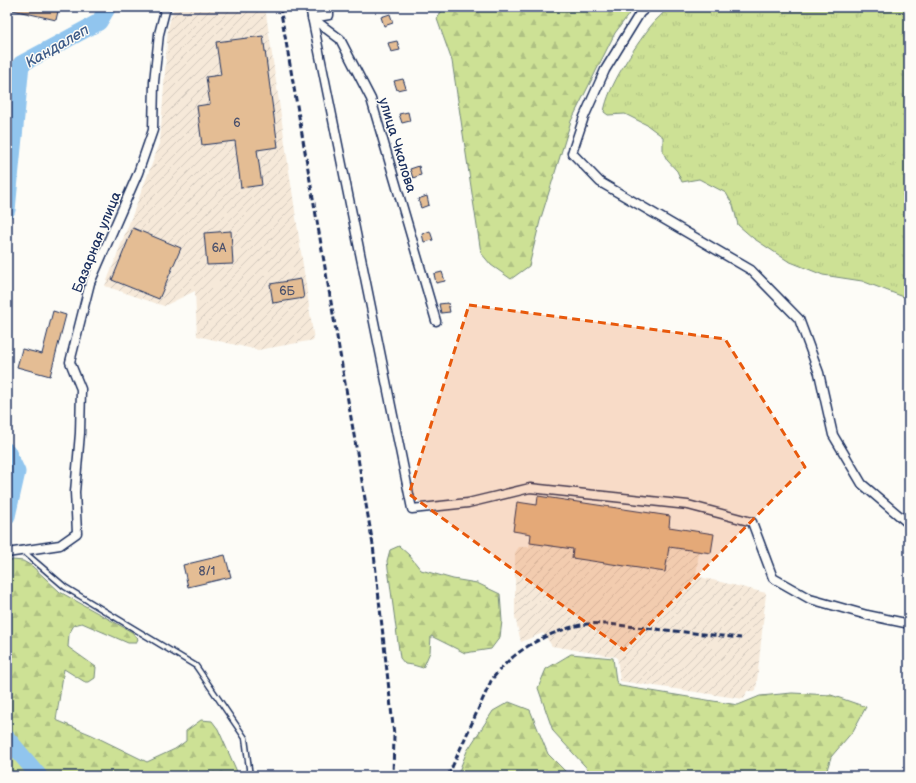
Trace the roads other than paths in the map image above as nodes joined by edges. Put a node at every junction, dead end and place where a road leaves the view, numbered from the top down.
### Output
1 (166, 7) edge
2 (310, 7) edge
3 (329, 7) edge
4 (647, 7) edge
5 (312, 18) junction
6 (436, 321) dead end
7 (909, 524) edge
8 (23, 550) junction
9 (7, 554) edge
10 (909, 622) edge
11 (250, 776) edge

1 - 8 street, Базарная улица
2 - 5 street
3 - 5 street
4 - 7 street
5 - 6 street, улица Чкалова
5 - 10 street
8 - 9 street, Базарная улица
8 - 11 lane

